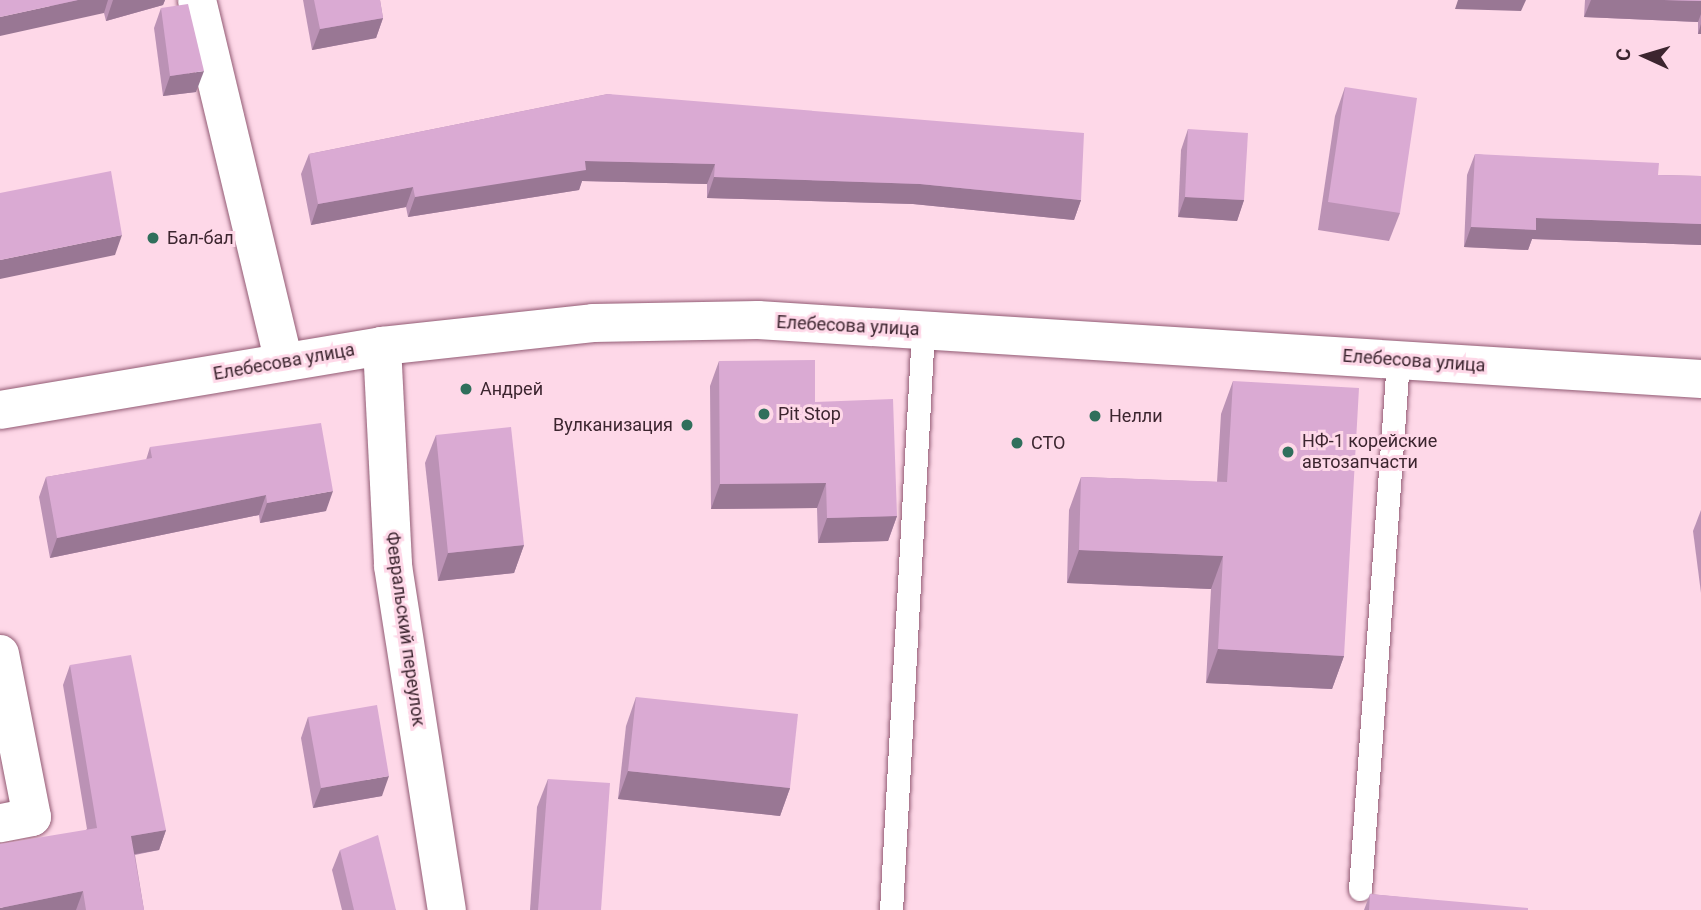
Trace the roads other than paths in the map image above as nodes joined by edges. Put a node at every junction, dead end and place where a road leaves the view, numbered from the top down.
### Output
1 (197, 0) edge
2 (923, 330) junction
3 (382, 346) junction
4 (1398, 360) junction
5 (284, 362) junction
6 (1701, 379) edge
7 (0, 410) edge
8 (0, 654) edge
9 (0, 823) edge
10 (1360, 889) dead end
11 (447, 910) edge
12 (891, 910) edge

1 - 5 main road
2 - 3 main road, Елебесова улица
2 - 4 main road, Елебесова улица
2 - 12 lane
3 - 5 main road, Елебесова улица
3 - 11 main road, Февральский переулок
4 - 6 main road, Елебесова улица
4 - 10 lane
5 - 7 main road, Елебесова улица
8 - 9 main road

